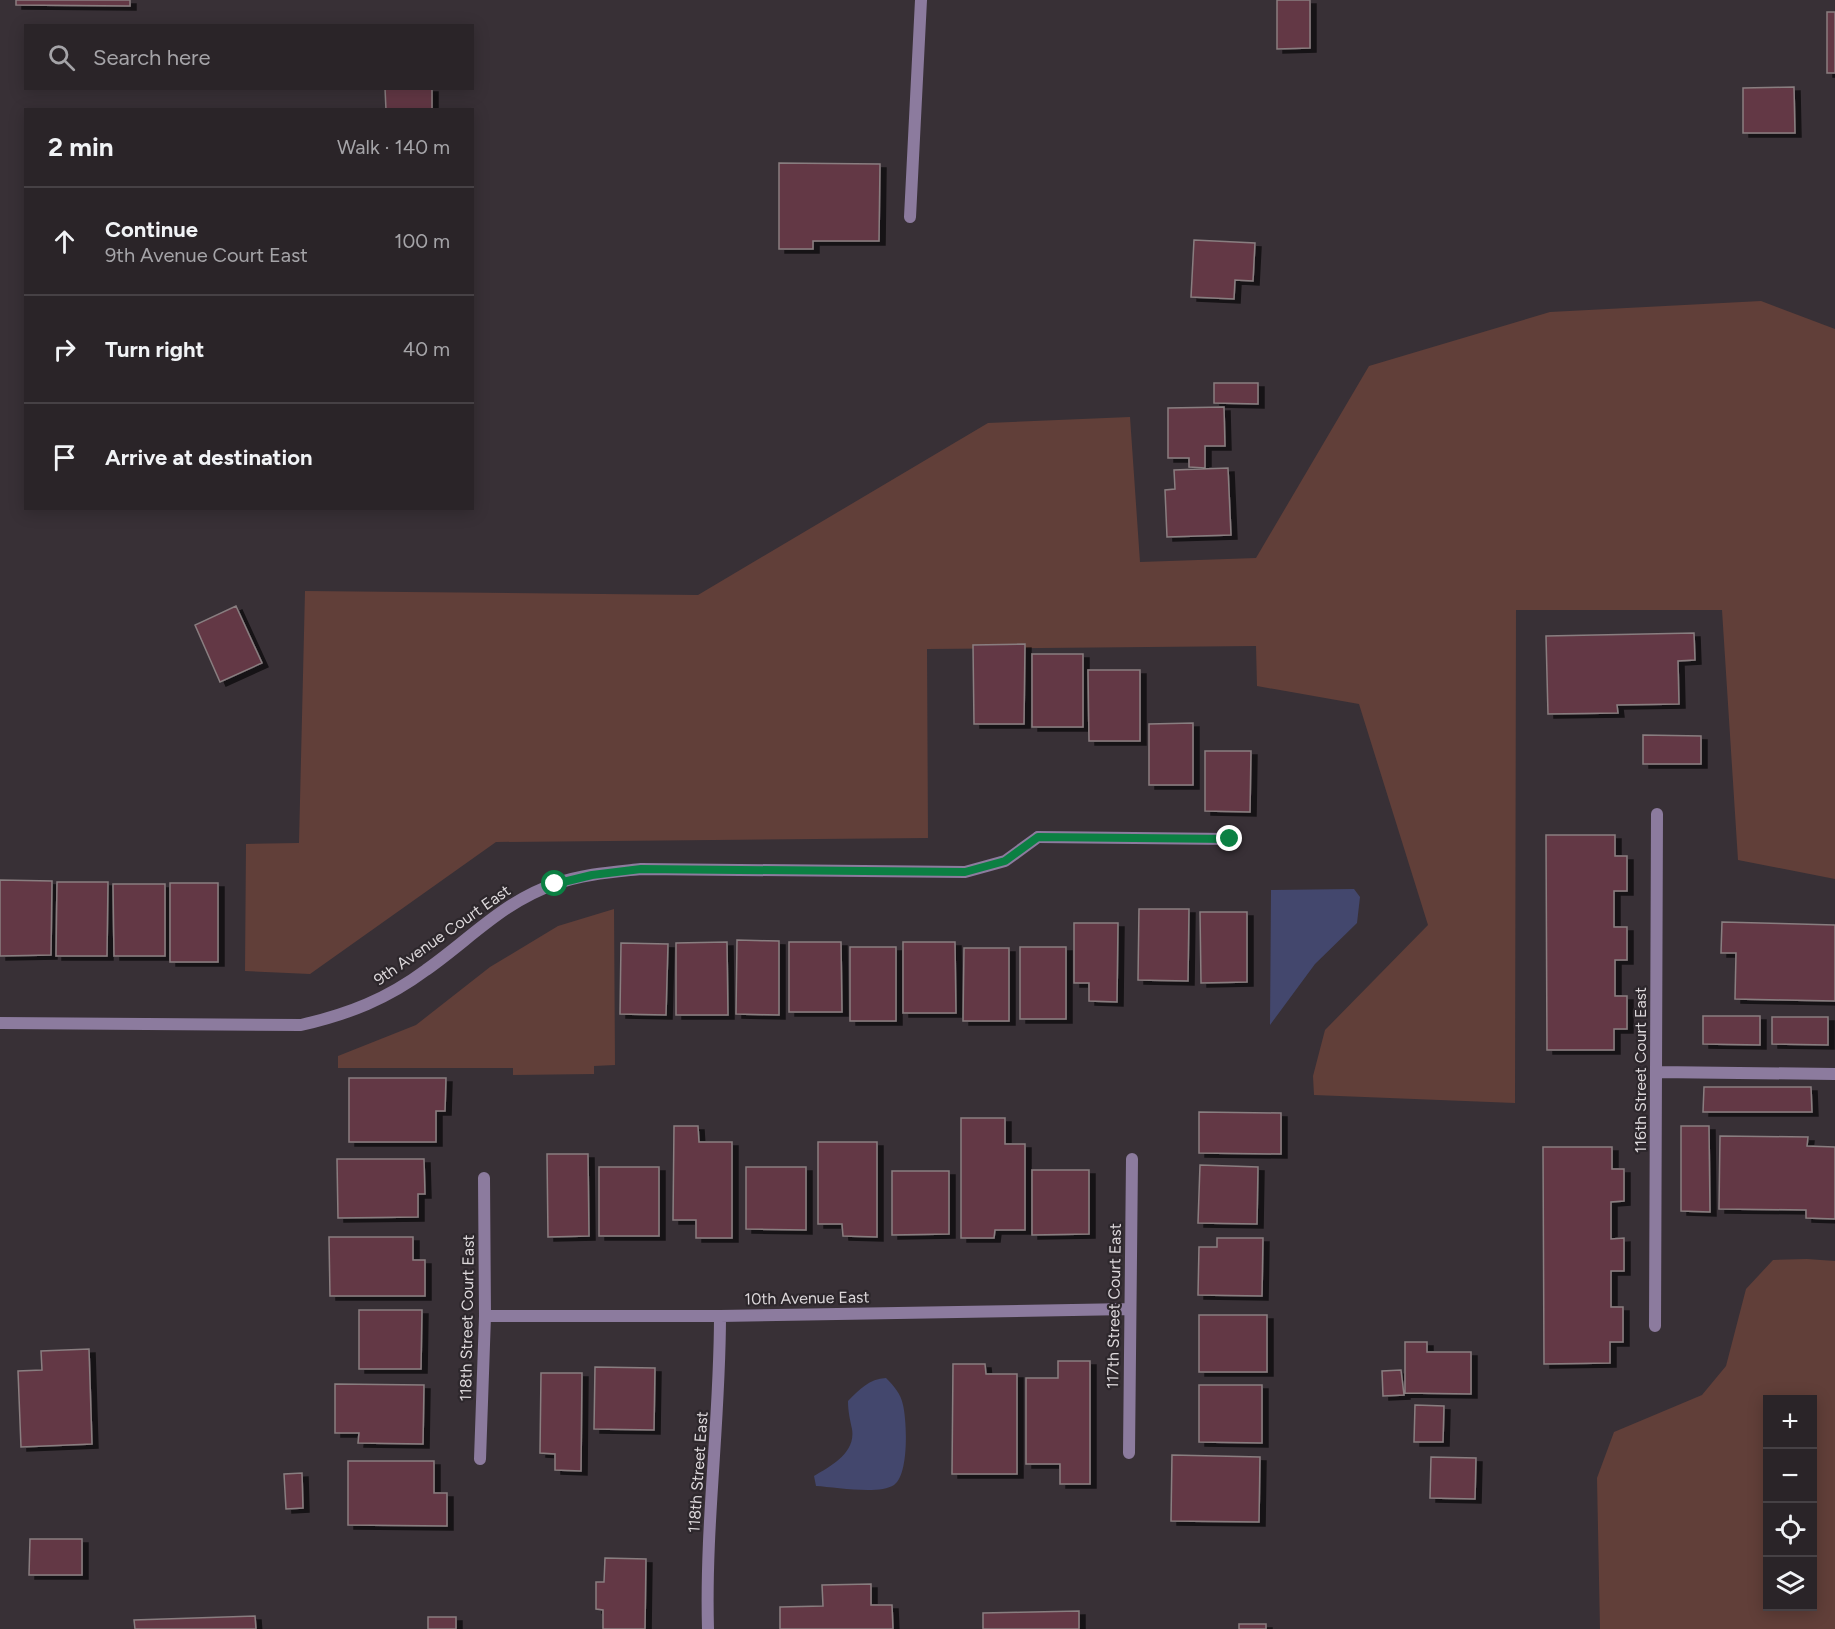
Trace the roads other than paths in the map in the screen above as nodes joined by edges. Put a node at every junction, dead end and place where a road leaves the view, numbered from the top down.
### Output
1 (921, 0) edge
2 (910, 217) dead end
3 (1657, 814) dead end
4 (1230, 839) dead end
5 (0, 1023) edge
6 (1657, 1072) junction
7 (1835, 1074) edge
8 (1132, 1159) dead end
9 (484, 1178) dead end
10 (1129, 1309) junction
11 (720, 1316) junction
12 (485, 1317) junction
13 (1655, 1326) dead end
14 (1129, 1453) dead end
15 (480, 1459) dead end
16 (708, 1629) edge

1 - 2 street
3 - 6 street, 116th Street Court East
4 - 5 street, 9th Avenue Court East
6 - 7 street
6 - 13 street, 116th Street Court East
8 - 10 street, 117th Street Court East
9 - 12 street, 118th Street Court East
10 - 11 street, 10th Avenue East
10 - 14 street, 117th Street Court East
11 - 12 street, 10th Avenue East
11 - 16 street, 118th Street East
12 - 15 street, 118th Street Court East

